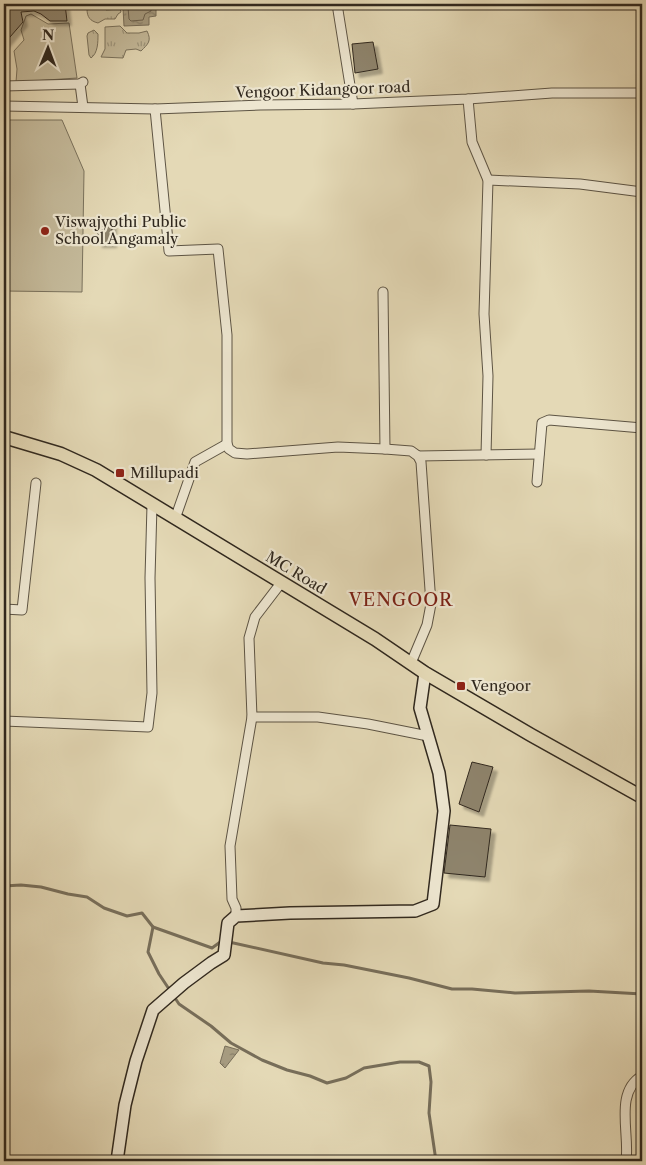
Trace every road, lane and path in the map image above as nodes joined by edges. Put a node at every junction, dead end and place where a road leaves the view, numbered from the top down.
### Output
1 (337, 4) edge
2 (4, 86) edge
3 (642, 93) edge
4 (468, 99) junction
5 (352, 104) junction
6 (4, 106) edge
7 (82, 107) junction
8 (155, 109) junction
9 (488, 180) junction
10 (642, 192) edge
11 (383, 292) dead end
12 (642, 428) edge
13 (4, 437) edge
14 (227, 444) junction
15 (385, 449) junction
16 (539, 454) junction
17 (486, 455) junction
18 (418, 456) junction
19 (537, 482) dead end
20 (36, 483) dead end
21 (152, 506) junction
22 (175, 519) junction
23 (281, 583) junction
24 (4, 609) edge
25 (411, 663) junction
26 (425, 673) junction
27 (252, 717) junction
28 (4, 721) edge
29 (428, 736) junction
30 (642, 796) edge
31 (236, 916) junction
32 (642, 1076) edge
33 (117, 1161) edge
34 (626, 1161) edge

1 - 5 street
2 - 7 street
3 - 4 street, Vengoor Kidangoor road
4 - 5 street, Vengoor Kidangoor road
4 - 9 street
5 - 8 street, Vengoor Kidangoor road
6 - 7 street, Vengoor Kidangoor road
7 - 8 street, Vengoor Kidangoor road
8 - 14 street
9 - 10 street
9 - 17 street
11 - 15 street
12 - 16 street
13 - 21 main road, MC Road
14 - 15 street
14 - 22 street
15 - 18 street
16 - 17 street
16 - 19 street
17 - 18 street
18 - 25 street
20 - 24 street
21 - 22 main road, MC Road
21 - 28 street
22 - 23 main road, MC Road
23 - 25 main road, MC Road
23 - 27 street
25 - 26 main road, MC Road
26 - 29 street
26 - 30 main road, MC Road
27 - 29 street
27 - 31 street
29 - 31 street
31 - 33 street
32 - 34 street

